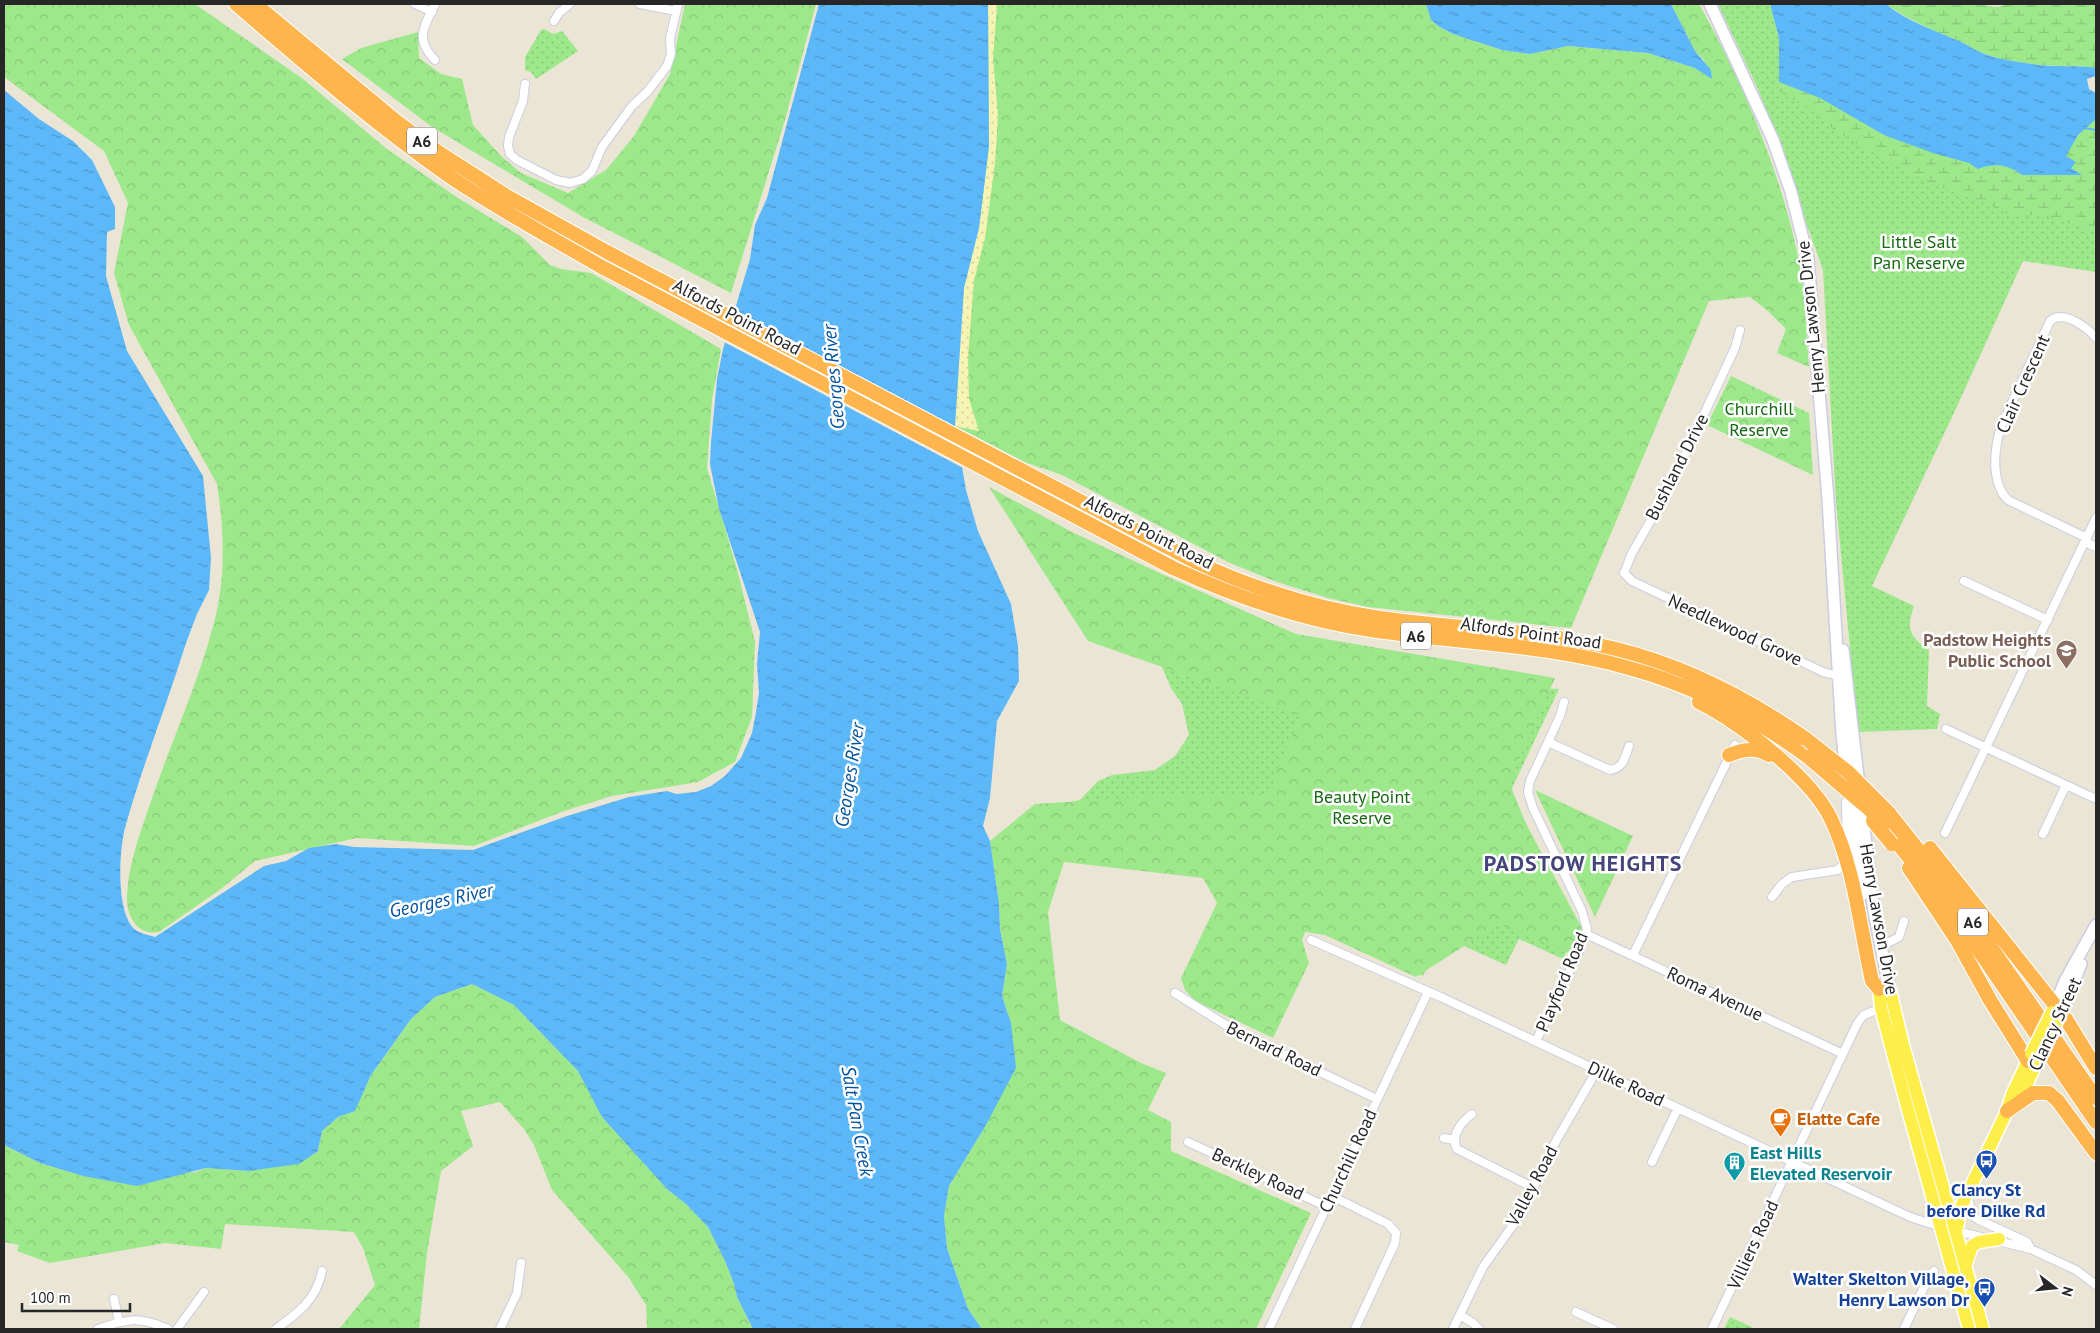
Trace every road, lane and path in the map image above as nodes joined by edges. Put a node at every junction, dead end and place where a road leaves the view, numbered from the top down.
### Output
1 (236, 4) edge
2 (255, 4) edge
3 (415, 4) edge
4 (435, 4) edge
5 (570, 4) edge
6 (640, 4) edge
7 (1710, 4) edge
8 (677, 7) edge
9 (432, 12) junction
10 (554, 21) dead end
11 (435, 60) dead end
12 (525, 84) dead end
13 (1740, 330) dead end
14 (2096, 338) edge
15 (2096, 518) edge
16 (2086, 540) junction
17 (2096, 547) edge
18 (1625, 576) joint
19 (1964, 581) dead end
20 (2048, 620) junction
21 (1578, 656) junction
22 (1842, 677) junction
23 (1564, 702) dead end
24 (1946, 729) dead end
25 (1548, 742) junction
26 (1629, 746) dead end
27 (1988, 748) junction
28 (1732, 750) joint
29 (1790, 769) junction
30 (1613, 770) junction
31 (1614, 779) dead end
32 (1847, 782) junction
33 (2066, 785) junction
34 (2096, 799) edge
35 (1889, 807) junction
36 (1945, 833) dead end
37 (2042, 834) dead end
38 (1894, 841) junction
39 (1846, 860) junction
40 (1772, 896) dead end
41 (1904, 921) dead end
42 (2095, 928) edge
43 (1586, 934) junction
44 (1311, 940) dead end
45 (1880, 947) junction
46 (1633, 956) junction
47 (1884, 990) junction
48 (1428, 992) junction
49 (1175, 993) dead end
50 (1881, 1008) junction
51 (2049, 1015) junction
52 (1536, 1041) junction
53 (1843, 1054) junction
54 (2032, 1059) junction
55 (2096, 1068) edge
56 (1598, 1070) junction
57 (2096, 1098) edge
58 (1377, 1099) junction
59 (1678, 1108) junction
60 (2007, 1111) junction
61 (1472, 1114) dead end
62 (2096, 1122) edge
63 (1444, 1138) dead end
64 (1454, 1140) junction
65 (1188, 1142) dead end
66 (2096, 1153) edge
67 (1792, 1161) junction
68 (1652, 1162) dead end
69 (1974, 1180) junction
70 (1534, 1188) junction
71 (1944, 1190) junction
72 (1968, 1194) junction
73 (1332, 1196) junction
74 (1327, 1207) junction
75 (1941, 1228) junction
76 (1956, 1231) junction
77 (1999, 1239) junction
78 (2031, 1248) junction
79 (521, 1263) dead end
80 (1966, 1264) junction
81 (322, 1271) dead end
82 (1934, 1271) dead end
83 (2096, 1285) edge
84 (204, 1292) dead end
85 (114, 1299) dead end
86 (1576, 1312) dead end
87 (1460, 1315) junction
88 (119, 1321) junction
89 (98, 1329) edge
90 (168, 1329) edge
91 (177, 1329) edge
92 (276, 1329) edge
93 (500, 1329) edge
94 (1269, 1329) edge
95 (1355, 1329) edge
96 (1453, 1329) edge
97 (1479, 1329) edge
98 (1613, 1329) edge
99 (1712, 1329) edge
100 (1904, 1329) edge
101 (1970, 1329) edge
102 (1983, 1329) edge

1 - 21 highway, Alfords Point Road / A6
2 - 35 highway, Alfords Point Road / A6, bridge
3 - 9 street
4 - 9 street
5 - 10 street
6 - 8 street
7 - 22 main road, Henry Lawson Drive
8 - 12 street
9 - 11 street
13 - 18 street, Bushland Drive
14 - 16 street, Clair Crescent
15 - 16 street
16 - 17 street
16 - 20 street
18 - 22 street, Needlewood Grove
19 - 20 street
20 - 27 street
21 - 29 highway, A6
21 - 38 highway, Alfords Point Road / A6, bridge
22 - 32 main road, Henry Lawson Drive
22 - 45 main road, Henry Lawson Drive
23 - 25 street, Playford Road
24 - 27 street
25 - 30 street
25 - 43 street, Playford Road
26 - 30 street
27 - 33 street
27 - 36 street
28 - 29 highway
28 - 46 street
29 - 39 highway, A6
30 - 31 street
32 - 39 street
32 - 47 main road, Henry Lawson Drive
33 - 34 street
33 - 37 street
35 - 51 highway, Alfords Point Road / A6
35 - 51 highway
38 - 51 highway, Alfords Point Road / A6
38 - 54 highway
39 - 40 street
39 - 47 highway, A6
41 - 45 street
42 - 51 main road, Clancy Street
43 - 46 street, Roma Avenue
43 - 52 street, Playford Road
44 - 48 street, Dilke Road
45 - 47 main road, Henry Lawson Drive
46 - 53 street, Roma Avenue
47 - 50 main road, Henry Lawson Drive
47 - 71 main road, Henry Lawson Drive
48 - 52 street, Dilke Road
48 - 58 street, Churchill Road
49 - 58 street, Bernard Road
50 - 53 street, Villiers Road
50 - 75 main road, Henry Lawson Drive
51 - 54 main road, Clancy Street, bridge
51 - 55 highway, A6
51 - 57 highway, A6
51 - 62 highway, A6
52 - 56 street, Dilke Road
53 - 67 street, Villiers Road
54 - 60 main road, Clancy Street
56 - 59 street, Dilke Road
56 - 70 street, Valley Road
58 - 73 street, Churchill Road
59 - 67 street, Dilke Road
59 - 68 street
60 - 66 highway
60 - 69 main road, Clancy Street
61 - 64 street
63 - 64 street
64 - 70 street
65 - 74 street, Berkley Road
67 - 75 street, Dilke Road
67 - 99 street, Villiers Road
69 - 71 main road
69 - 72 main road, Clancy Street
70 - 87 street, Valley Road
71 - 76 main road, Henry Lawson Drive
72 - 76 main road, Clancy Street
72 - 78 street
73 - 74 street, Churchill Road
73 - 95 street
74 - 94 street, Churchill Road
75 - 76 main road
75 - 101 main road, Henry Lawson Drive
76 - 77 street
76 - 80 main road, Henry Lawson Drive
77 - 78 street
77 - 80 main road
78 - 83 street
79 - 93 street
80 - 102 main road, Henry Lawson Drive
81 - 92 street
82 - 100 street
84 - 91 street
85 - 88 street
86 - 98 street
87 - 96 street, Valley Road
87 - 97 street
88 - 89 street
88 - 90 street

